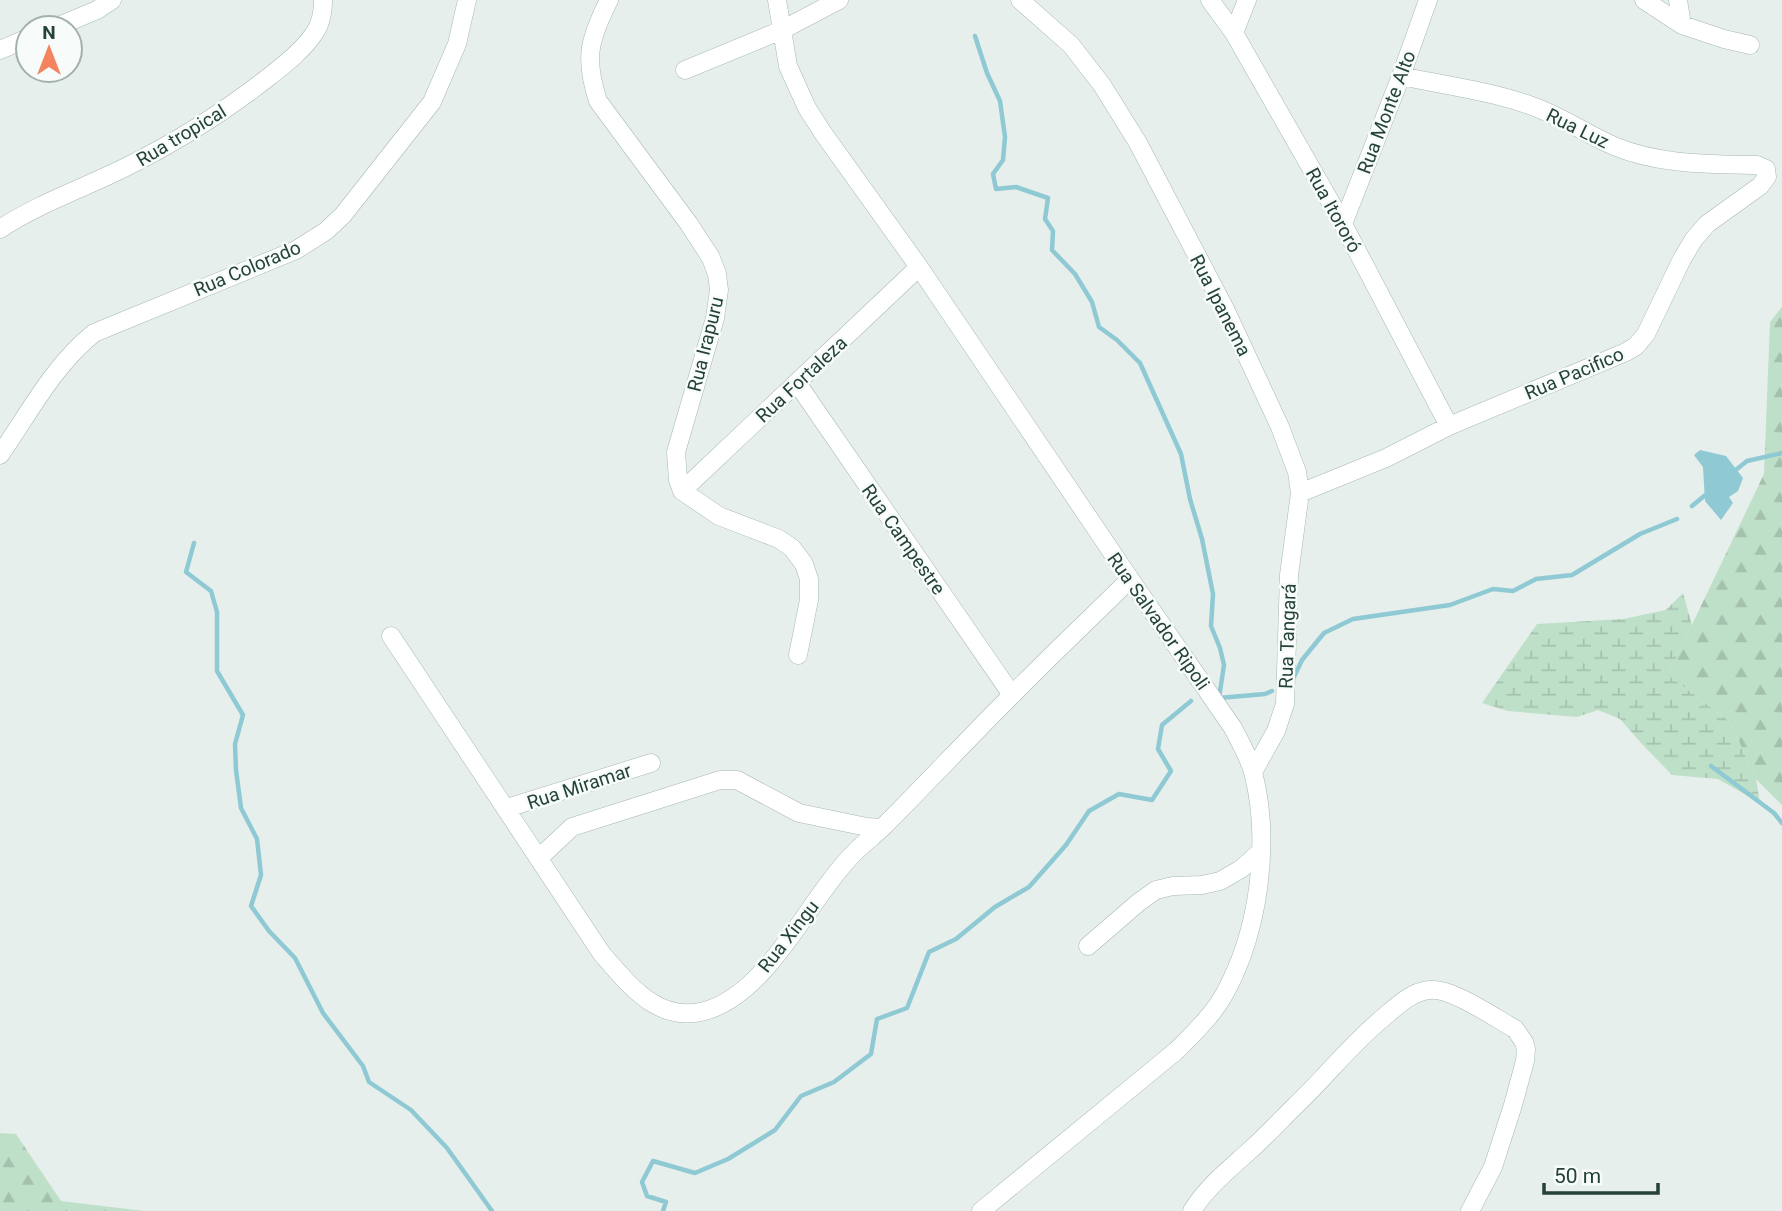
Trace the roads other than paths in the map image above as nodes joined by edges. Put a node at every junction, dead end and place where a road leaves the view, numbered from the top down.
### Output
1 (112, 0) edge
2 (323, 0) edge
3 (467, 0) edge
4 (609, 0) edge
5 (777, 0) edge
6 (839, 0) edge
7 (1020, 0) edge
8 (1210, 0) edge
9 (1247, 0) edge
10 (1427, 0) edge
11 (1644, 0) edge
12 (1678, 0) edge
13 (84, 15) edge
14 (1682, 25) junction
15 (782, 30) junction
16 (1234, 33) junction
17 (1750, 45) dead end
18 (685, 70) dead end
19 (1401, 76) junction
20 (1757, 166) joint
21 (1343, 224) junction
22 (0, 229) edge
23 (919, 267) junction
24 (797, 383) junction
25 (1448, 426) junction
26 (0, 455) edge
27 (682, 491) junction
28 (1300, 493) junction
29 (1130, 579) junction
30 (391, 636) dead end
31 (799, 655) dead end
32 (1012, 695) junction
33 (650, 763) dead end
34 (1253, 772) junction
35 (507, 808) junction
36 (882, 828) junction
37 (1260, 852) junction
38 (539, 858) junction
39 (1088, 946) dead end
40 (981, 1211) edge
41 (1192, 1211) edge
42 (1470, 1211) edge

1 - 13 street
2 - 22 street, Rua tropical
3 - 26 street, Rua Colorado
4 - 27 street, Rua Irapuru
5 - 15 street, Rua Salvador Ripoli
6 - 15 street
7 - 28 street, Rua Ipanema
8 - 16 street, Rua Itororó
9 - 16 street
10 - 19 street, Rua Monte Alto
11 - 14 street
12 - 14 street
14 - 17 street
15 - 18 street
15 - 23 street, Rua Salvador Ripoli
16 - 21 street, Rua Itororó
19 - 20 street, Rua Luz
19 - 21 street, Rua Monte Alto
20 - 25 street, Rua Pacifico
21 - 25 street, Rua Itororó
23 - 24 street, Rua Fortaleza
23 - 29 street, Rua Salvador Ripoli
24 - 27 street, Rua Fortaleza
24 - 32 street, Rua Campestre
25 - 28 street
27 - 31 street
28 - 34 street, Rua Tangará
29 - 32 street, Rua Xingu
29 - 34 street, Rua Salvador Ripoli
30 - 35 street, Rua Xingu
32 - 36 street, Rua Xingu
33 - 35 street, Rua Miramar
34 - 37 street, Rua Salvador Ripoli
35 - 38 street, Rua Xingu
36 - 38 street
36 - 38 street, Rua Xingu
37 - 39 street
37 - 40 street, Rua Salvador Ripoli
41 - 42 street

